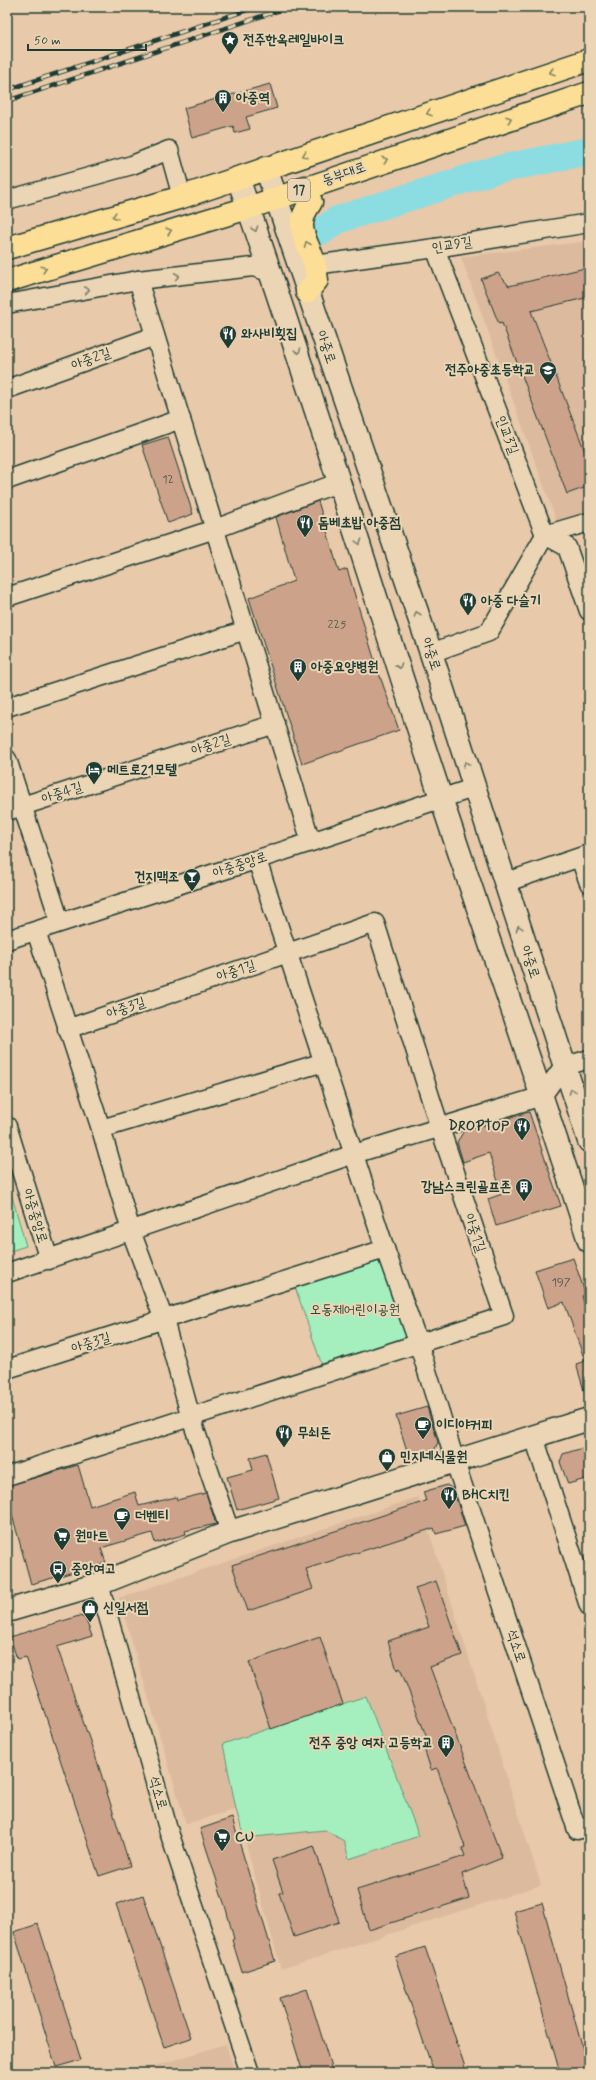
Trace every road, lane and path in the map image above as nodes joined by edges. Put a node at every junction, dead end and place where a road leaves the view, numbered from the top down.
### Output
1 (589, 60) edge
2 (589, 93) edge
3 (266, 168) junction
4 (238, 178) junction
5 (305, 187) junction
6 (182, 197) junction
7 (276, 198) junction
8 (7, 200) edge
9 (248, 208) junction
10 (589, 223) edge
11 (7, 248) edge
12 (435, 248) junction
13 (315, 265) junction
14 (270, 272) junction
15 (138, 280) junction
16 (7, 281) edge
17 (307, 292) junction
18 (7, 304) edge
19 (155, 336) junction
20 (7, 389) edge
21 (180, 419) junction
22 (7, 480) edge
23 (340, 482) junction
24 (589, 522) edge
25 (215, 529) junction
26 (545, 535) junction
27 (7, 598) edge
28 (589, 611) edge
29 (246, 630) junction
30 (430, 653) junction
31 (7, 707) edge
32 (275, 724) junction
33 (7, 760) edge
34 (147, 766) joint
35 (473, 788) junction
36 (441, 798) junction
37 (15, 809) edge
38 (311, 842) junction
39 (584, 856) edge
40 (257, 860) junction
41 (504, 883) junction
42 (589, 883) edge
43 (60, 922) junction
44 (36, 931) junction
45 (7, 940) edge
46 (288, 954) junction
47 (184, 988) joint
48 (67, 1029) junction
49 (589, 1059) edge
50 (324, 1062) junction
51 (563, 1067) junction
52 (542, 1096) junction
53 (7, 1126) edge
54 (440, 1128) junction
55 (100, 1129) junction
56 (589, 1141) edge
57 (354, 1154) junction
58 (131, 1231) junction
59 (589, 1241) edge
60 (385, 1249) junction
61 (49, 1260) junction
62 (7, 1273) edge
63 (164, 1320) junction
64 (418, 1342) junction
65 (13, 1367) edge
66 (191, 1418) junction
67 (589, 1419) edge
68 (534, 1437) junction
69 (456, 1462) junction
70 (7, 1476) edge
71 (230, 1532) junction
72 (99, 1584) junction
73 (589, 1606) edge
74 (7, 1611) edge
75 (583, 1828) edge
76 (250, 2073) edge

1 -> 3 main road, 17
5 -> 2 main road, 동부대로 / 17
3 - 4 main road, 17
3 - 7 street, 아중로
4 - 6 main road, 17
4 - 9 street, 아중로
5 - 7 main road, 동부대로 / 17
13 -> 5 main road
6 - 8 street
6 -> 11 main road, 17
7 - 9 main road, 동부대로 / 17
7 - 17 street, 아중로
9 -> 14 street, 아중로
16 -> 9 main road, 동부대로 / 17
10 - 12 street, 인교9길
12 - 13 street, 인교9길
12 - 26 street, 인교3길
13 - 17 main road
15 -> 14 street
14 -> 23 street, 아중로
18 -> 15 street
15 - 19 street
30 -> 17 street, 아중로
19 - 20 street, 아중2길
19 - 21 street
21 - 22 street
21 - 25 street
23 - 25 street
23 -> 36 street, 아중로
24 - 26 street
25 - 27 street
25 - 29 street
26 - 28 street
26 - 30 street
29 - 31 street
29 - 32 street
35 -> 30 street, 아중로
32 - 34 street, 아중2길
32 - 38 street
33 - 37 street, 아중4길
34 - 37 street, 아중4길
35 - 36 street, 아중중앙로
35 - 41 street, 아중로
36 - 38 street, 아중중앙로
36 - 52 street, 아중로
37 - 43 street, 아중4길
38 - 40 street, 아중중앙로
39 - 41 street
39 - 42 street
40 - 43 street, 아중중앙로
40 - 46 street
51 -> 41 street, 아중로
43 - 44 street, 아중중앙로
44 - 45 street, 아중중앙로
44 - 48 street
46 - 47 street, 아중1길
46 - 50 street
46 - 54 street, 아중1길
47 - 48 street, 아중3길
48 - 55 street
49 - 51 street
50 - 55 street
50 - 57 street
51 - 52 street
56 -> 51 street, 아중로
52 - 54 street
52 - 59 street, 아중로
53 - 61 street, 아중중앙로
54 - 57 street
54 - 64 street, 아중1길
55 - 58 street
57 - 58 street
57 - 60 street
58 - 61 street
58 - 63 street
60 - 63 street, 아중3길
60 - 64 street
61 - 62 street
63 - 65 street, 아중3길
63 - 66 street
64 - 66 street, 아중1길
64 - 69 street
66 - 70 street
66 - 71 street
67 - 68 street
68 - 69 street
68 - 73 street
69 - 71 street
69 - 75 street, 석소로
71 - 72 street
72 - 74 street
72 - 76 street, 석소로

